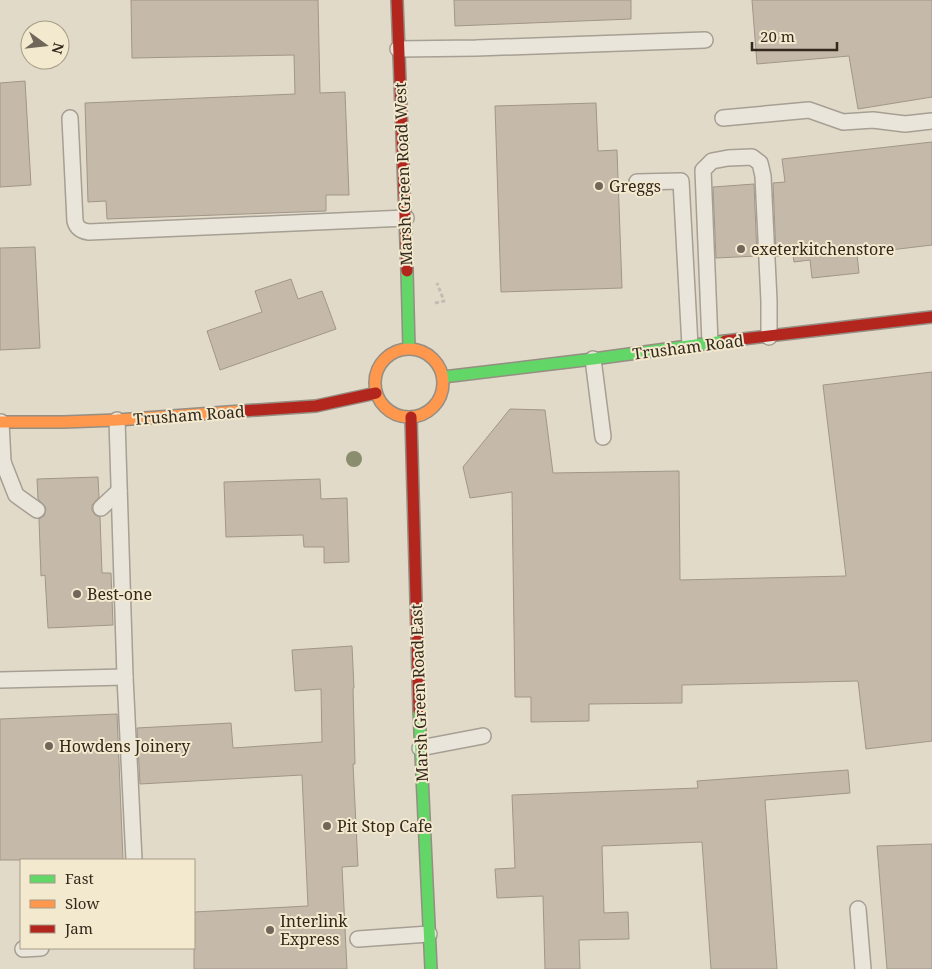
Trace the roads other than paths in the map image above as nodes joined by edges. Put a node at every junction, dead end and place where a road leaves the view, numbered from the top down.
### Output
1 (397, 0) edge
2 (705, 40) dead end
3 (398, 49) junction
4 (70, 118) dead end
5 (723, 118) dead end
6 (932, 121) edge
7 (637, 182) dead end
8 (406, 218) junction
9 (932, 317) edge
10 (769, 337) junction
11 (710, 343) junction
12 (690, 346) junction
13 (409, 348) junction
14 (594, 360) junction
15 (443, 377) junction
16 (376, 393) junction
17 (411, 417) junction
18 (117, 420) junction
19 (0, 422) edge
20 (603, 437) dead end
21 (1, 464) edge
22 (119, 491) junction
23 (101, 508) dead end
24 (37, 510) dead end
25 (125, 677) junction
26 (0, 680) edge
27 (483, 736) dead end
28 (420, 748) junction
29 (134, 859) edge
30 (858, 910) dead end
31 (429, 934) junction
32 (358, 939) dead end
33 (430, 969) edge
34 (863, 969) edge

1 - 3 street, Marsh Green Road West
2 - 3 lane
3 - 8 street, Marsh Green Road West
4 - 8 lane
5 - 6 lane
7 - 12 lane
8 - 13 street, Marsh Green Road West
9 - 10 street, Trusham Road
10 - 11 street, Trusham Road
10 - 11 lane
11 - 12 street, Trusham Road
12 - 14 street, Trusham Road
13 - 15 street
13 - 16 street
14 - 15 street, Trusham Road
14 - 20 lane
15 - 17 street
16 - 17 street
16 - 18 street, Trusham Road
17 - 28 street, Marsh Green Road East
18 - 19 street, Trusham Road
18 - 22 lane
19 - 21 lane
21 - 24 lane
22 - 23 lane
22 - 25 lane
25 - 26 lane
25 - 29 lane
27 - 28 lane
28 - 31 street, Marsh Green Road East
30 - 34 lane
31 - 32 lane
31 - 33 street, Marsh Green Road East

